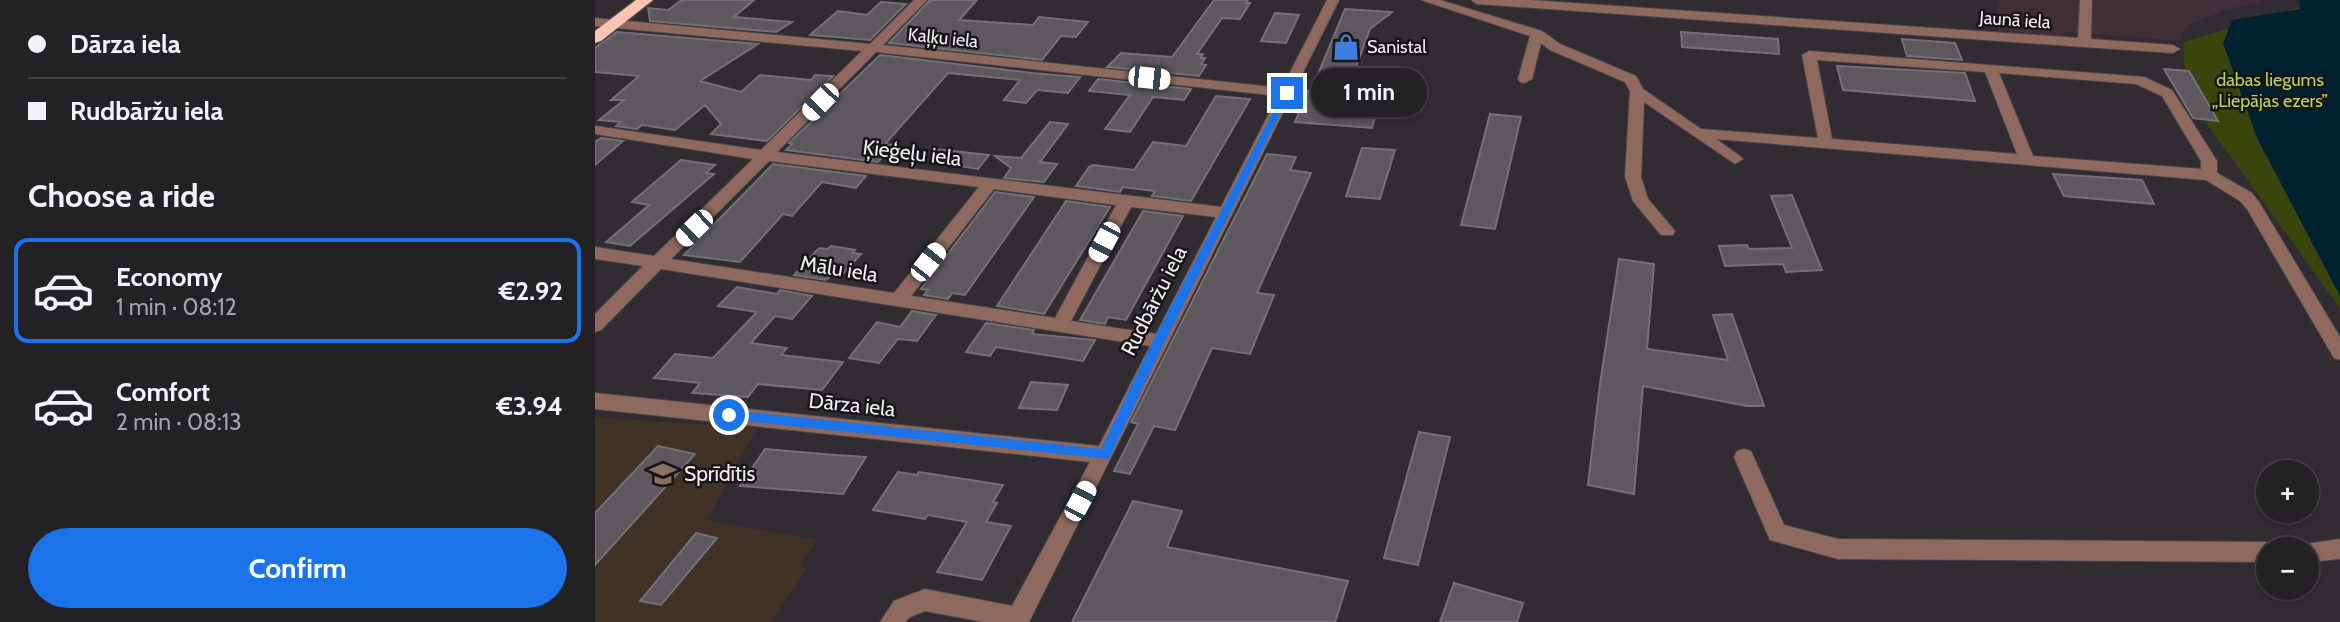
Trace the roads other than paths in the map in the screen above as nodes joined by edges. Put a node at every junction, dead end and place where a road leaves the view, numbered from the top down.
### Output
1 (646, 0) edge
2 (921, 0) edge
3 (1333, 0) edge
4 (1427, 0) edge
5 (1476, 0) edge
6 (2086, 0) edge
7 (595, 22) edge
8 (614, 24) junction
9 (1537, 34) junction
10 (595, 38) edge
11 (2084, 43) junction
12 (873, 48) junction
13 (2173, 49) dead end
14 (1990, 69) junction
15 (1525, 79) dead end
16 (1637, 91) junction
17 (1287, 93) junction
18 (595, 130) edge
19 (1698, 133) junction
20 (1826, 144) junction
21 (767, 156) junction
22 (1735, 159) dead end
23 (2027, 160) junction
24 (2209, 175) junction
25 (990, 184) junction
26 (1126, 201) junction
27 (1224, 213) junction
28 (1667, 231) dead end
29 (595, 253) edge
30 (657, 263) junction
31 (897, 301) junction
32 (595, 325) edge
33 (1060, 325) junction
34 (1159, 341) junction
35 (2340, 353) edge
36 (595, 401) edge
37 (1104, 455) junction
38 (1744, 457) dead end
39 (2340, 549) edge
40 (2319, 551) edge
41 (2256, 552) edge
42 (1017, 620) edge
43 (891, 622) edge

1 - 8 highway
2 - 12 street
3 - 17 street, Rudbāržu iela
4 - 9 street
5 - 11 street, Jaunā iela
6 - 11 street
7 - 8 street, Kaļķu iela
8 - 10 highway
8 - 12 street, Kaļķu iela
9 - 15 street
9 - 16 street
11 - 13 street, Jaunā iela
12 - 17 street, Kaļķu iela
12 - 21 street
14 - 20 street
14 - 23 street
14 - 24 street
16 - 19 street
16 - 28 street
17 - 27 street, Rudbāržu iela
18 - 21 street, Ķieģeļu iela
19 - 20 street
19 - 22 street
20 - 23 street
21 - 25 street, Ķieģeļu iela
21 - 30 street
23 - 24 street
24 - 35 street
25 - 26 street, Ķieģeļu iela
25 - 31 street
26 - 27 street, Ķieģeļu iela
26 - 33 street
27 - 34 street, Rudbāržu iela
29 - 30 street, Mālu iela
30 - 31 street, Mālu iela
30 - 32 street
31 - 33 street, Mālu iela
33 - 34 street, Mālu iela
34 - 37 street, Rudbāržu iela
36 - 37 street, Dārza iela
37 - 42 street, Rudbāržu iela
38 - 41 street
39 - 40 street
42 - 43 street

